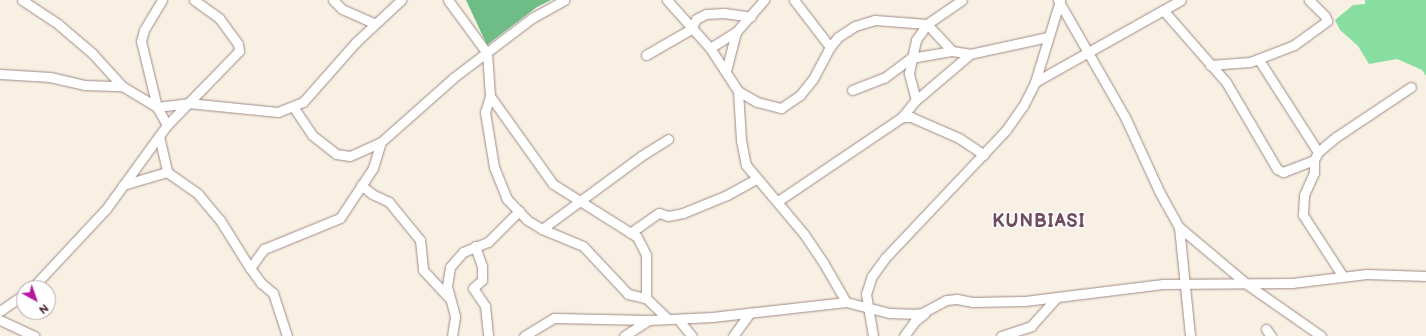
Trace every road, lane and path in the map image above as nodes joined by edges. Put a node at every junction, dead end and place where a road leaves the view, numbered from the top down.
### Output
1 (162, 0) edge
2 (194, 0) edge
3 (333, 0) edge
4 (401, 0) edge
5 (448, 0) edge
6 (564, 0) edge
7 (667, 0) edge
8 (764, 0) edge
9 (794, 0) edge
10 (962, 0) edge
11 (1059, 0) edge
12 (1181, 0) edge
13 (1309, 0) edge
14 (24, 1) edge
15 (1163, 10) junction
16 (751, 16) junction
17 (375, 24) junction
18 (927, 24) junction
19 (691, 29) junction
20 (736, 32) junction
21 (1048, 37) junction
22 (830, 47) junction
23 (710, 48) junction
24 (952, 51) junction
25 (1088, 52) junction
26 (487, 53) junction
27 (970, 54) junction
28 (646, 55) dead end
29 (911, 58) junction
30 (1259, 60) junction
31 (1210, 65) junction
32 (726, 71) junction
33 (0, 74) edge
34 (1035, 82) junction
35 (122, 86) junction
36 (1411, 87) dead end
37 (852, 90) dead end
38 (738, 91) junction
39 (490, 96) junction
40 (916, 100) junction
41 (188, 103) junction
42 (157, 107) junction
43 (294, 108) junction
44 (902, 117) junction
45 (167, 125) junction
46 (159, 136) junction
47 (668, 140) dead end
48 (381, 142) junction
49 (984, 155) junction
50 (1316, 156) junction
51 (167, 172) junction
52 (756, 179) junction
53 (124, 185) junction
54 (362, 185) junction
55 (778, 202) junction
56 (580, 203) junction
57 (519, 211) junction
58 (1179, 227) junction
59 (542, 229) junction
60 (630, 233) junction
61 (475, 246) junction
62 (250, 268) junction
63 (1342, 275) junction
64 (1426, 276) edge
65 (39, 280) edge
66 (1186, 283) junction
67 (1248, 285) junction
68 (1057, 297) junction
69 (646, 298) junction
70 (450, 299) junction
71 (16, 300) edge
72 (846, 302) junction
73 (867, 308) junction
74 (930, 309) junction
75 (0, 311) edge
76 (750, 313) junction
77 (668, 319) junction
78 (678, 319) junction
79 (0, 320) edge
80 (649, 320) junction
81 (34, 336) edge
82 (287, 336) edge
83 (452, 336) edge
84 (488, 336) edge
85 (524, 336) edge
86 (624, 336) edge
87 (692, 336) edge
88 (733, 336) edge
89 (873, 336) edge
90 (904, 336) edge
91 (1000, 336) edge
92 (1190, 336) edge
93 (1321, 336) edge

1 - 42 street
2 - 41 street
3 - 17 street
4 - 17 street
5 - 26 street
6 - 26 street
7 - 19 street
8 - 16 street
9 - 22 street
10 - 18 street
11 - 21 street
11 - 25 street
12 - 15 street
13 - 30 street
14 - 35 street
15 - 25 street
15 - 31 street
16 - 19 street
16 - 20 street
17 - 43 street
18 - 22 street
18 - 24 street
18 - 29 street
19 - 23 street
19 - 28 street
20 - 23 street
20 - 32 street
21 - 27 street
21 - 34 street
22 - 38 street
23 - 32 street
24 - 27 street
24 - 29 street
25 - 34 street
25 - 58 street
26 - 39 street
26 - 48 street
27 - 40 street
29 - 37 street
29 - 40 street
30 - 31 street
30 - 50 street
31 - 50 street
32 - 38 street
33 - 35 street
34 - 49 street
35 - 42 street
36 - 50 street
38 - 52 street
39 - 56 street
39 - 57 street
40 - 44 street
41 - 42 street
41 - 43 street
41 - 45 street
42 - 45 street
43 - 48 street
44 - 49 street
44 - 55 street
45 - 46 street
46 - 51 street
46 - 53 street
47 - 56 street
48 - 54 street
49 - 73 street
50 - 63 street
51 - 53 street
51 - 62 street
52 - 55 street
52 - 60 street
53 - 65 street
54 - 62 street
54 - 70 street
55 - 72 street
56 - 59 street
56 - 60 street
57 - 59 street
57 - 61 street
58 - 66 street
58 - 67 street
59 - 69 street
60 - 69 street
61 - 70 street
61 - 84 street
62 - 82 street
63 - 64 street
63 - 67 street
66 - 67 street
66 - 68 street
66 - 92 street
67 - 93 street
68 - 74 street
68 - 91 street
69 - 77 street
70 - 83 street
71 - 75 street
72 - 73 street
72 - 76 street
73 - 74 street
73 - 89 street
74 - 90 street
76 - 78 street
76 - 88 street
77 - 78 street
77 - 80 street
78 - 87 street
79 - 81 street
80 - 85 street
80 - 86 street

